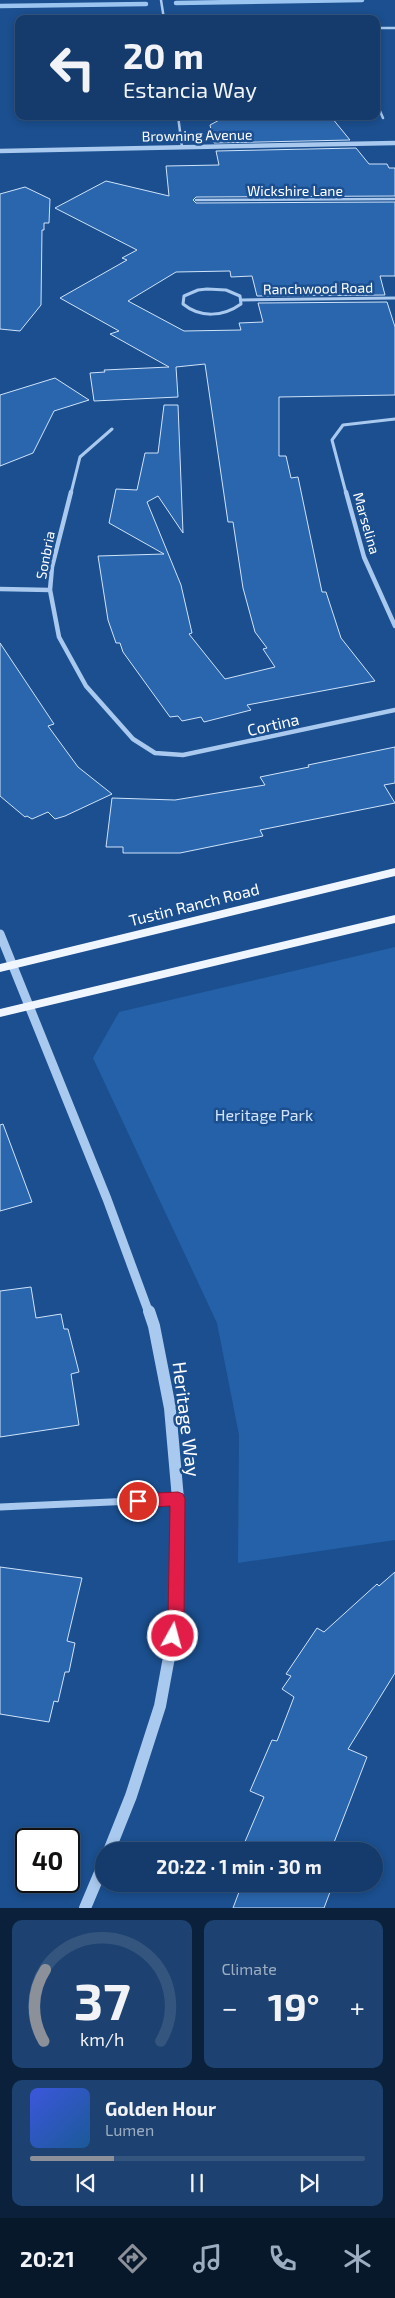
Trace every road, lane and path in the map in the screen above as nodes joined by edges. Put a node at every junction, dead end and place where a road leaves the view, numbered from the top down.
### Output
1 (161, 0) edge
2 (163, 15) edge
3 (380, 28) edge
4 (395, 28) edge
5 (380, 111) edge
6 (383, 118) dead end
7 (179, 120) edge
8 (395, 143) edge
9 (182, 147) junction
10 (0, 150) edge
11 (395, 199) edge
12 (196, 200) dead end
13 (395, 298) edge
14 (242, 300) junction
15 (395, 418) edge
16 (112, 429) dead end
17 (0, 590) edge
18 (50, 590) junction
19 (395, 626) edge
20 (395, 710) edge
21 (155, 754) joint
22 (395, 872) edge
23 (395, 919) edge
24 (0, 934) edge
25 (13, 964) junction
26 (0, 968) edge
27 (30, 1005) junction
28 (0, 1013) edge
29 (178, 1499) junction
30 (0, 1507) edge
31 (113, 1842) edge
32 (95, 1884) edge
33 (85, 1908) edge

1 - 2 street
3 - 4 street
5 - 6 street
7 - 9 street
8 - 9 street, Browning Avenue
9 - 10 street, Browning Avenue
11 - 12 street, Wickshire Lane
13 - 14 street, Ranchwood Road
14 - 14 street
15 - 19 street, Marselina
16 - 18 street, Sonbria
17 - 18 street
18 - 21 street, Sonbria
20 - 21 street, Cortina
22 - 25 main road, Tustin Ranch Road
23 - 27 main road
24 - 25 street, Heritage Way
25 - 26 main road, Tustin Ranch Road
25 - 27 street, Heritage Way
27 - 28 main road
27 - 29 street, Heritage Way
29 - 30 street
29 - 31 street, Heritage Way
32 - 33 street

